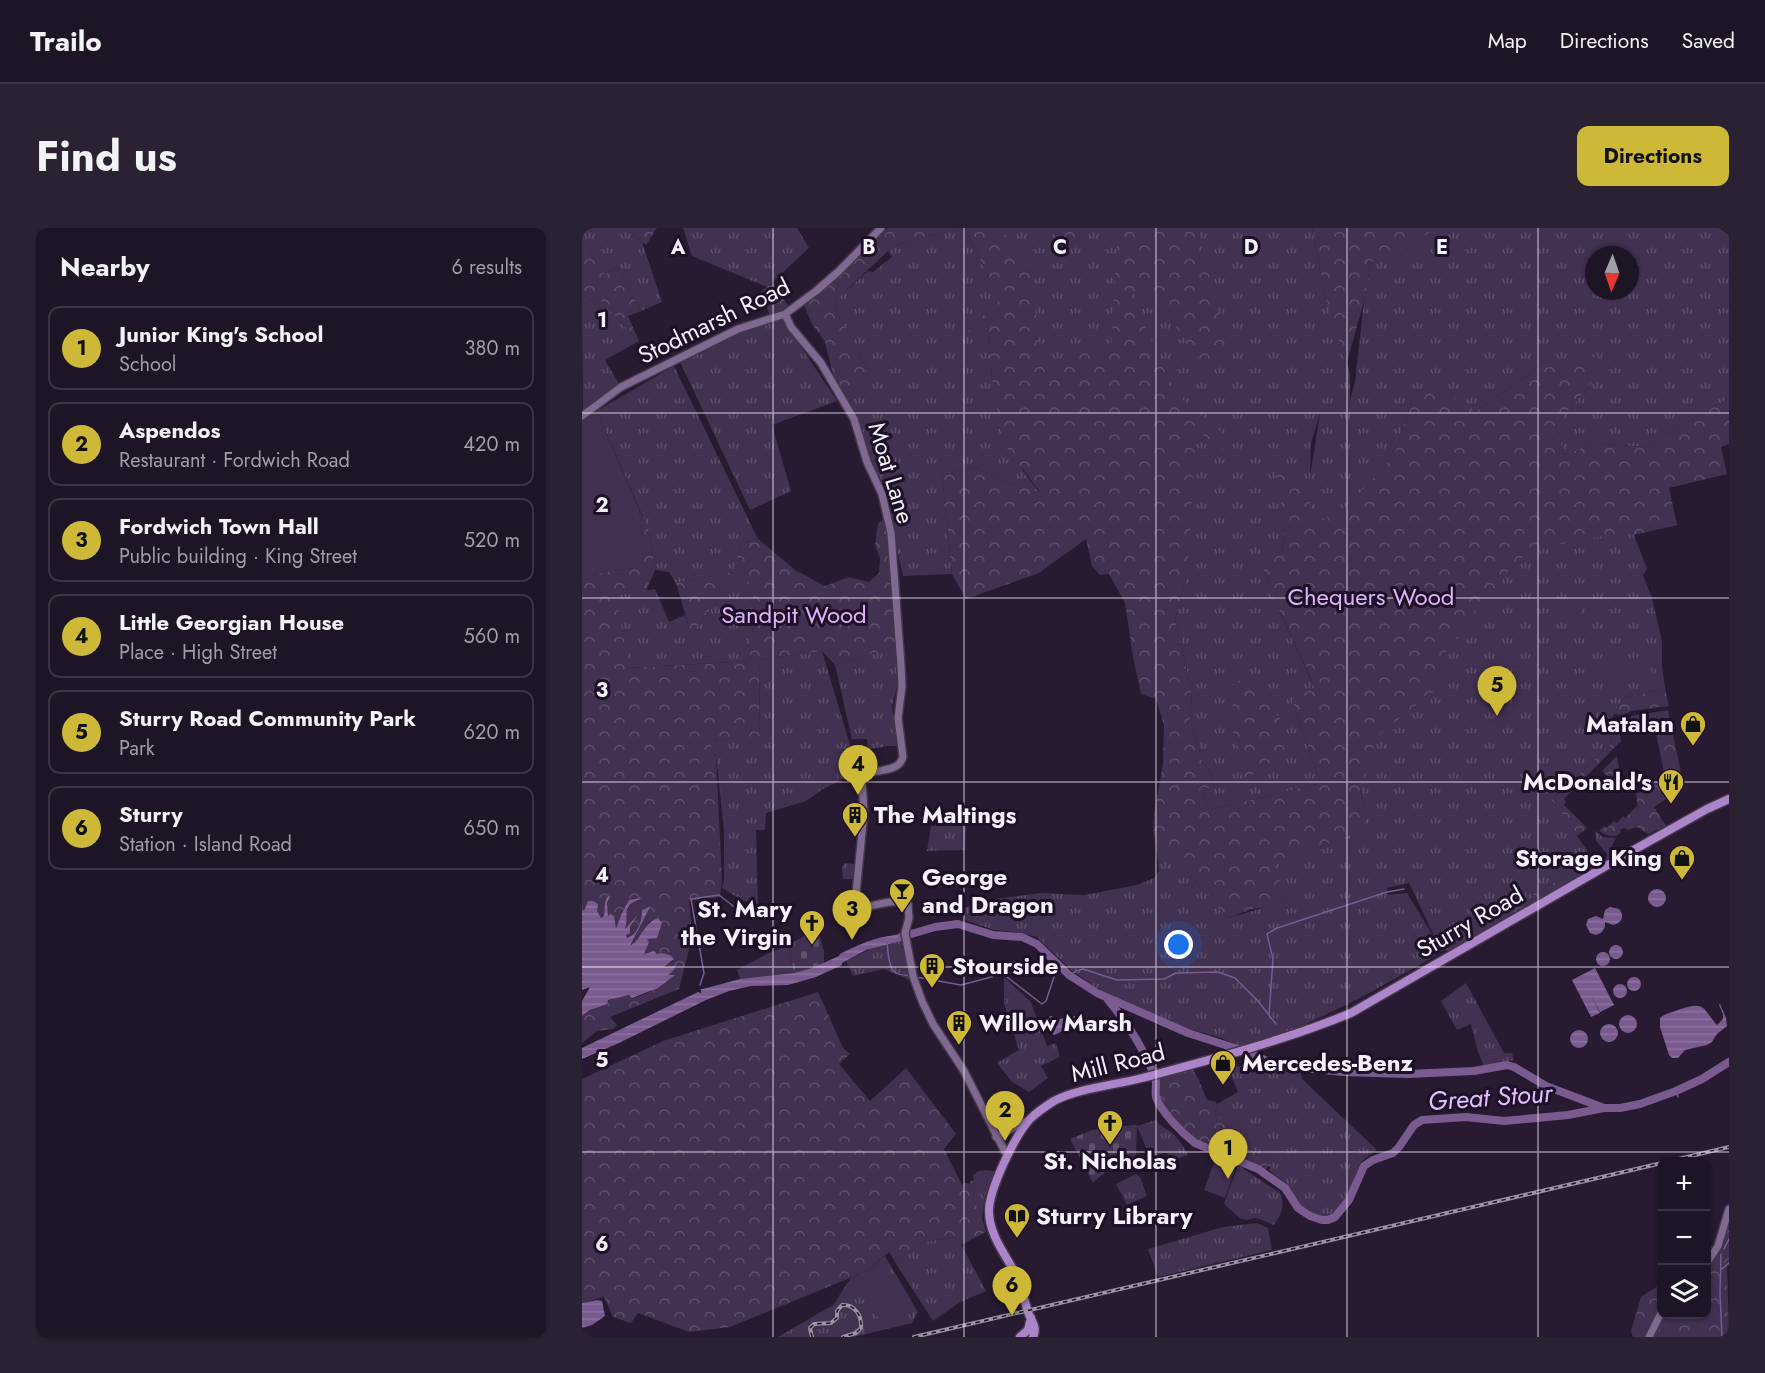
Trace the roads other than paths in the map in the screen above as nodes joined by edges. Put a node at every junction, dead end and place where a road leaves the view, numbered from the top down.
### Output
1 (881, 228) edge
2 (785, 314) junction
3 (582, 416) edge
4 (1729, 799) edge
5 (1220, 1056) joint
6 (1031, 1119) junction
7 (996, 1137) junction
8 (1009, 1154) junction
9 (1729, 1209) edge
10 (1711, 1257) edge
11 (1658, 1319) edge
12 (1029, 1335) edge
13 (1649, 1337) edge

1 - 2 street, Stodmarsh Road
2 - 3 street, Stodmarsh Road
2 - 7 street, Moat Lane
4 - 5 highway, Sturry Road
5 - 6 highway, Mill Road
6 - 7 street
6 - 8 highway, Mill Road
7 - 8 street
8 - 12 highway, Mill Road
9 - 10 street
11 - 13 street

